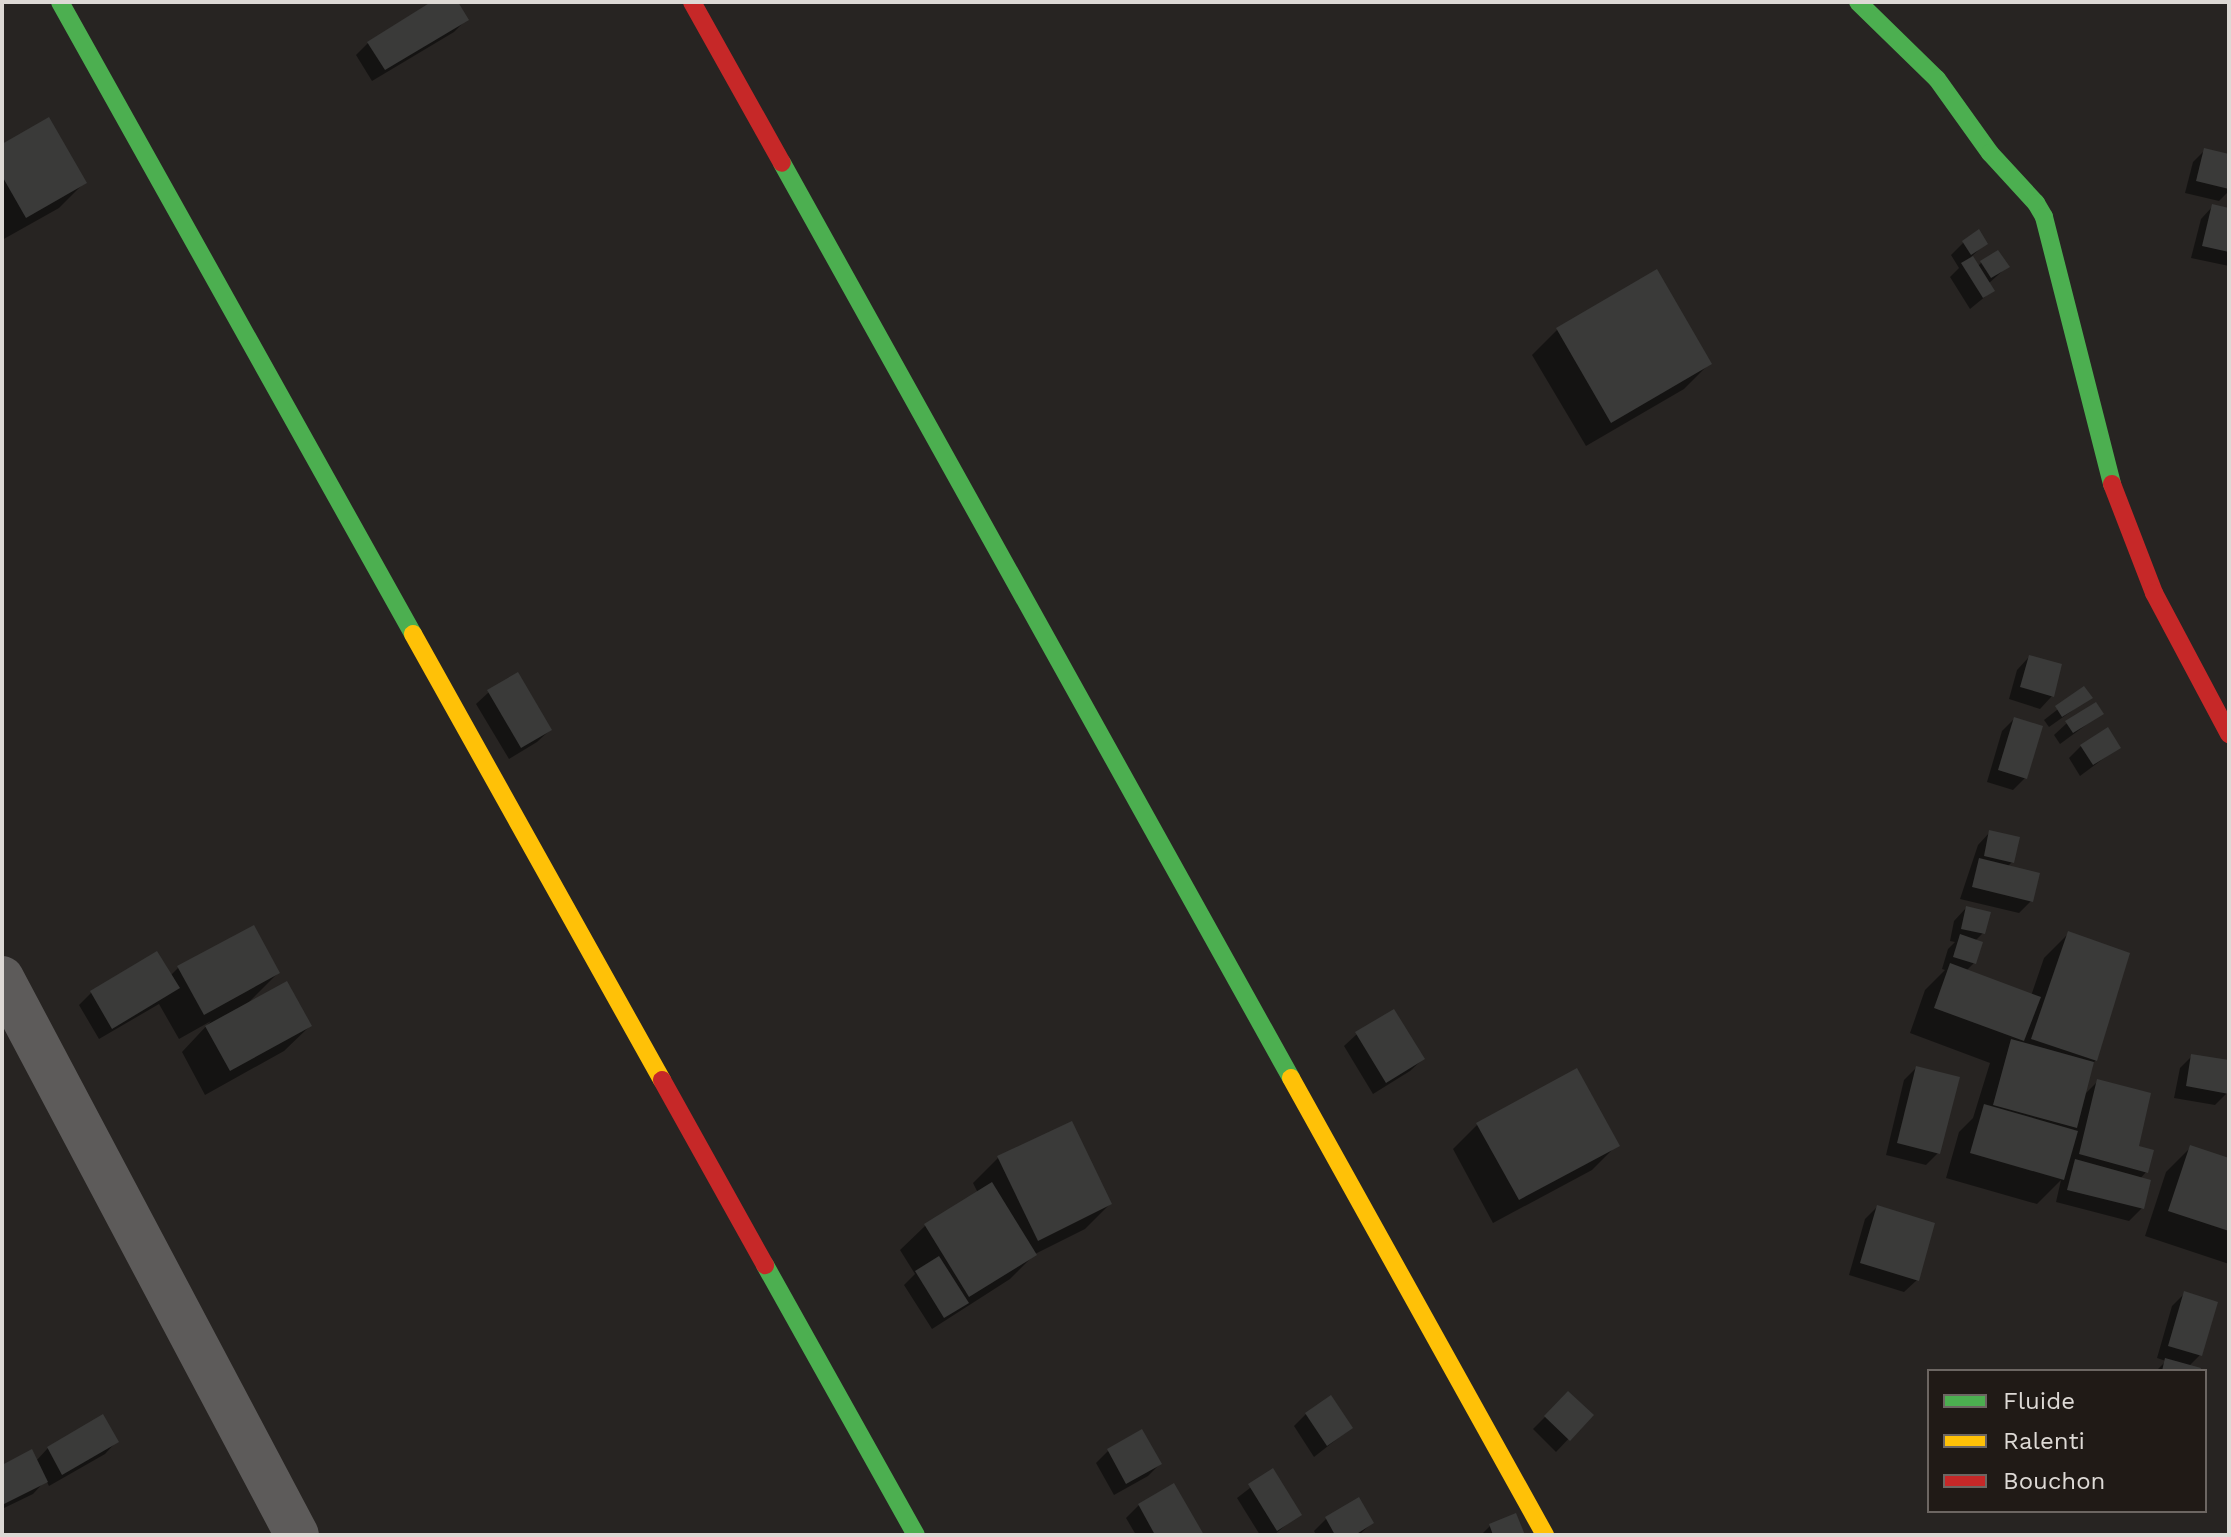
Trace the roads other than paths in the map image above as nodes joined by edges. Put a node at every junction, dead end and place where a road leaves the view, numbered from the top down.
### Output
1 (60, 2) edge
2 (692, 2) edge
3 (1858, 2) edge
4 (2229, 734) edge
5 (2, 978) edge
6 (297, 1535) edge
7 (916, 1535) edge
8 (1545, 1535) edge

1 - 7 street
2 - 8 street
3 - 4 street
5 - 6 street

